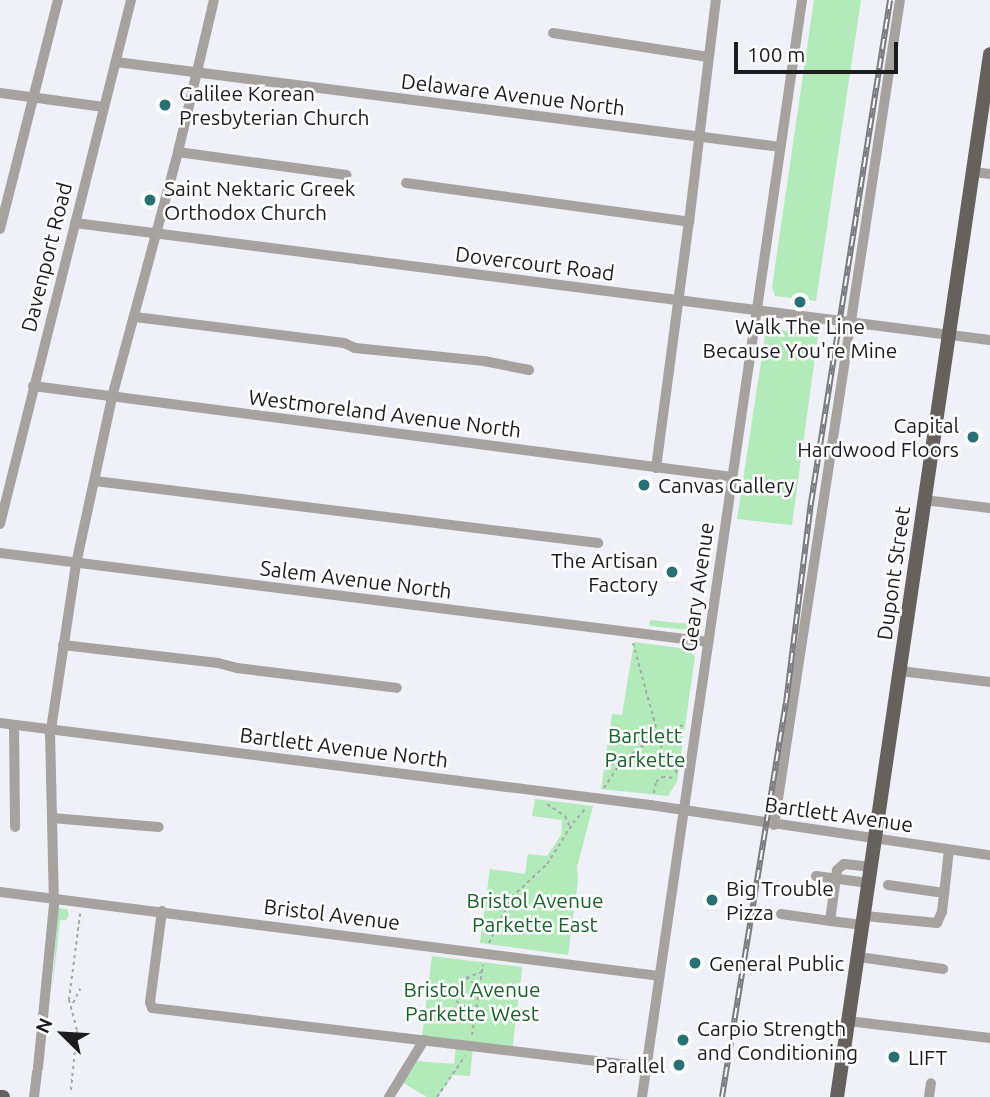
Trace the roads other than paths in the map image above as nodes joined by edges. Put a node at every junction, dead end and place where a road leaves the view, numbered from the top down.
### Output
1 (58, 0) edge
2 (131, 0) edge
3 (214, 0) edge
4 (716, 0) edge
5 (802, 0) edge
6 (900, 0) edge
7 (553, 33) dead end
8 (990, 54) edge
9 (708, 57) junction
10 (116, 62) junction
11 (198, 73) junction
12 (0, 93) edge
13 (35, 98) junction
14 (104, 107) junction
15 (700, 137) junction
16 (780, 146) junction
17 (178, 152) junction
18 (973, 172) junction
19 (990, 174) edge
20 (346, 175) dead end
21 (406, 183) dead end
22 (689, 222) junction
23 (75, 223) junction
24 (0, 229) edge
25 (157, 234) junction
26 (678, 300) junction
27 (757, 310) junction
28 (135, 317) junction
29 (949, 335) junction
30 (990, 340) edge
31 (529, 370) dead end
32 (33, 386) junction
33 (112, 397) junction
34 (656, 468) junction
35 (732, 477) junction
36 (95, 481) junction
37 (924, 500) junction
38 (990, 508) edge
39 (0, 524) edge
40 (598, 543) dead end
41 (0, 553) edge
42 (76, 564) junction
43 (708, 642) junction
44 (63, 645) junction
45 (900, 671) junction
46 (990, 682) edge
47 (397, 688) dead end
48 (0, 723) edge
49 (14, 725) junction
50 (52, 729) junction
51 (684, 810) junction
52 (52, 818) junction
53 (774, 825) junction
54 (15, 827) dead end
55 (159, 827) dead end
56 (876, 839) junction
57 (949, 850) junction
58 (990, 855) edge
59 (872, 867) junction
60 (816, 876) dead end
61 (836, 878) junction
62 (870, 883) junction
63 (888, 885) dead end
64 (0, 892) edge
65 (944, 893) junction
66 (52, 898) junction
67 (162, 911) junction
68 (781, 914) dead end
69 (830, 921) junction
70 (864, 921) junction
71 (859, 957) junction
72 (943, 970) dead end
73 (659, 976) junction
74 (849, 1021) junction
75 (990, 1038) edge
76 (424, 1040) junction
77 (646, 1067) junction
78 (931, 1083) dead end
79 (34, 1097) edge
80 (389, 1097) edge
81 (642, 1097) edge
82 (837, 1097) edge
83 (929, 1097) edge

1 - 13 street
2 - 10 street, Davenport Road
3 - 11 street
4 - 9 street
5 - 16 street, Geary Avenue
6 - 53 street
7 - 9 street
8 - 18 main road, Dupont Street
9 - 15 street
10 - 11 street, Delaware Avenue North
10 - 14 street, Davenport Road
11 - 15 street, Delaware Avenue North
11 - 17 street
12 - 13 street
13 - 14 street
13 - 24 street
14 - 23 street, Davenport Road
15 - 16 street, Delaware Avenue North
15 - 22 street
16 - 27 street, Geary Avenue
17 - 20 street
17 - 25 street
18 - 19 street
18 - 29 main road, Dupont Street
21 - 22 street
22 - 26 street
23 - 25 street, Dovercourt Road
23 - 32 street, Davenport Road
25 - 26 street, Dovercourt Road
25 - 28 street
26 - 27 street, Dovercourt Road
26 - 34 street
27 - 29 street, Dovercourt Road
27 - 35 street, Geary Avenue
28 - 31 street
28 - 33 street
29 - 30 street, Dovercourt Road
29 - 37 main road, Dupont Street
32 - 33 street, Westmoreland Avenue North
32 - 39 street, Davenport Road
33 - 34 street, Westmoreland Avenue North
33 - 36 street
34 - 35 street, Westmoreland Avenue North
35 - 43 street, Geary Avenue
36 - 40 street
36 - 42 street
37 - 38 street
37 - 45 main road, Dupont Street
41 - 42 street, Salem Avenue North
42 - 43 street, Salem Avenue North
42 - 44 street
43 - 51 street, Geary Avenue
44 - 47 street
44 - 50 street
45 - 46 street
45 - 56 main road, Dupont Street
48 - 49 street, Bartlett Avenue North
49 - 50 street, Bartlett Avenue North
49 - 54 street
50 - 51 street, Bartlett Avenue North
50 - 52 street
51 - 53 street, Bartlett Avenue
51 - 73 street, Geary Avenue
52 - 55 street
52 - 66 street
53 - 56 street, Bartlett Avenue
56 - 57 street, Bartlett Avenue
56 - 59 main road, Dupont Street
57 - 58 street, Bartlett Avenue
57 - 65 street
59 - 61 street
59 - 62 main road, Dupont Street
60 - 61 street
61 - 62 street
61 - 69 street
62 - 70 main road, Dupont Street
63 - 65 street
64 - 66 street, Bristol Avenue
65 - 70 street
66 - 67 street, Bristol Avenue
66 - 79 street
67 - 73 street, Bristol Avenue
67 - 76 street
68 - 69 street
69 - 70 street
70 - 71 main road, Dupont Street
71 - 72 street
71 - 74 main road, Dupont Street
73 - 77 street, Geary Avenue
74 - 75 street
74 - 82 main road, Dupont Street
76 - 77 street
76 - 80 street
77 - 81 street, Geary Avenue
78 - 83 street

